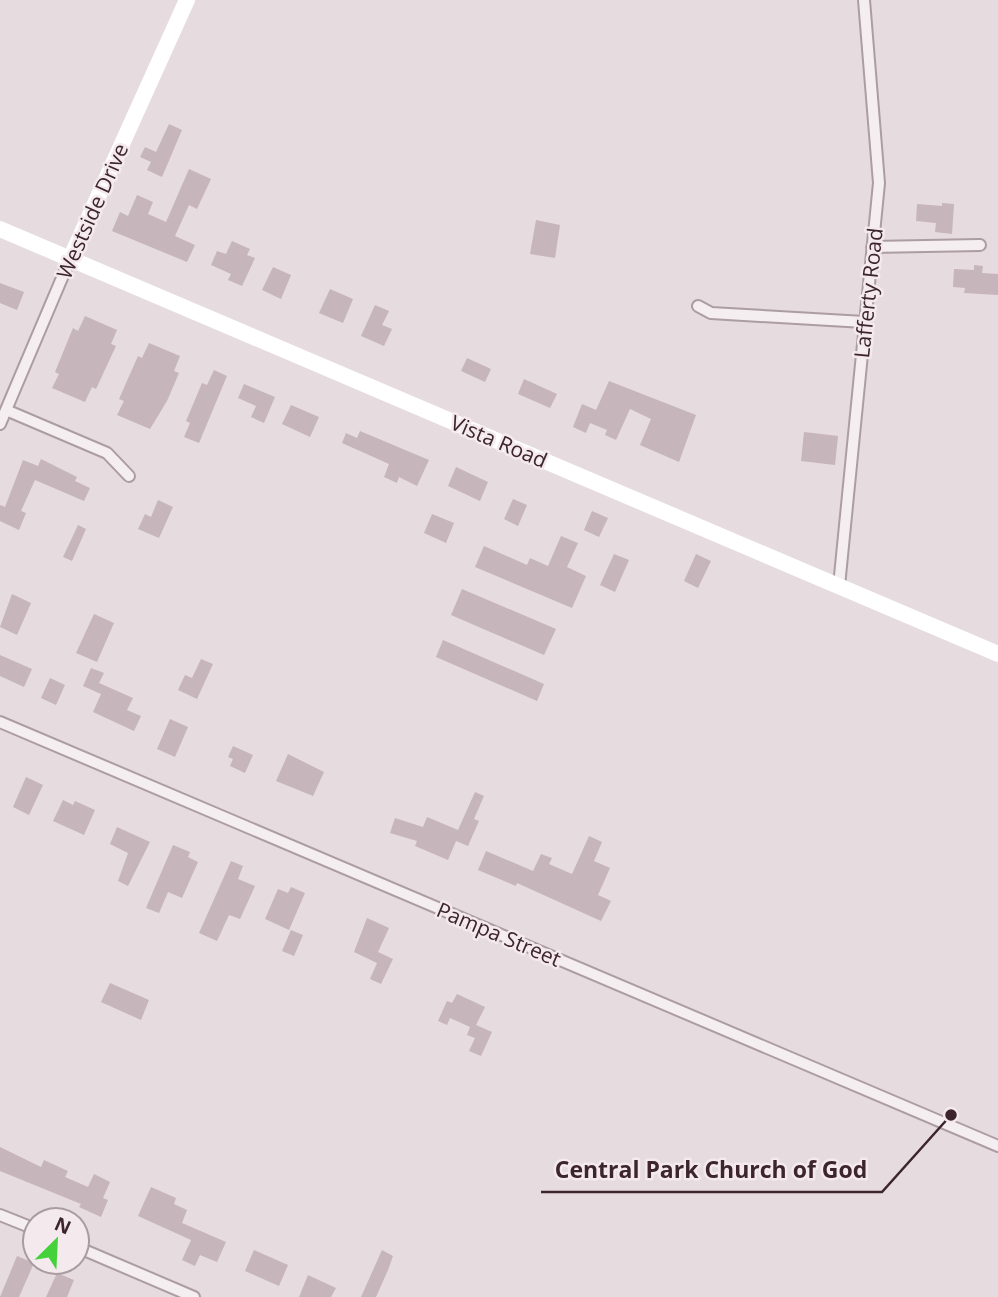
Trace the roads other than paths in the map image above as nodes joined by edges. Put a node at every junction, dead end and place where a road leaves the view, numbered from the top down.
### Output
1 (187, 0) edge
2 (864, 0) edge
3 (0, 229) edge
4 (980, 245) dead end
5 (872, 247) junction
6 (70, 259) junction
7 (698, 306) dead end
8 (864, 322) junction
9 (6, 410) junction
10 (0, 424) edge
11 (129, 476) dead end
12 (839, 586) junction
13 (998, 654) edge
14 (0, 722) edge
15 (998, 1146) edge
16 (0, 1214) edge
17 (21, 1223) edge
18 (91, 1253) edge
19 (194, 1297) edge

1 - 6 street, Westside Drive
2 - 5 street, Lafferty Road
3 - 6 street, Vista Road
4 - 5 street
5 - 8 street, Lafferty Road
6 - 9 street, Westside Drive
6 - 12 street, Vista Road
7 - 8 street
8 - 12 street, Lafferty Road
9 - 10 street, Westside Drive
9 - 11 street
12 - 13 street, Vista Road
14 - 15 street, Pampa Street
16 - 17 street
18 - 19 street

